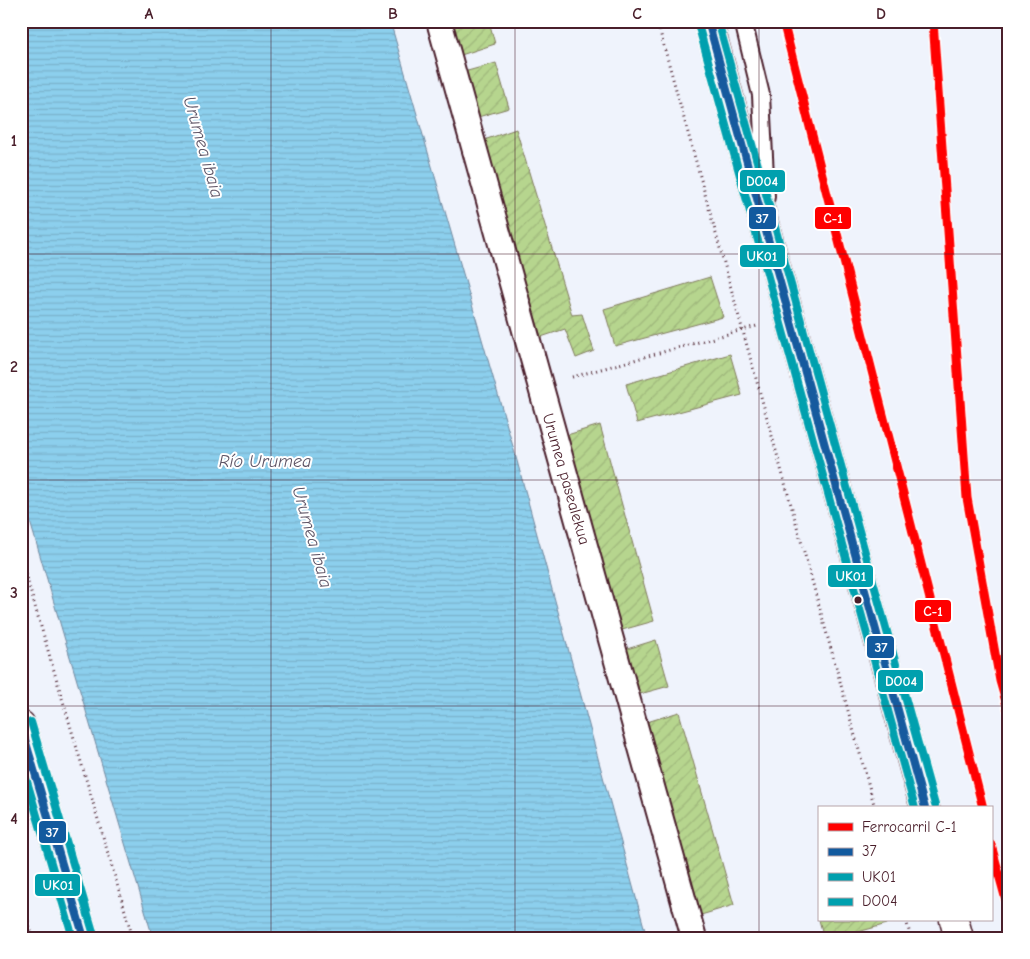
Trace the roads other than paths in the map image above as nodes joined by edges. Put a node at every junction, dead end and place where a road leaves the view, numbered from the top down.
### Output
1 (439, 21) edge
2 (708, 21) edge
3 (743, 21) edge
4 (768, 238) junction
5 (21, 725) edge
6 (923, 806) edge
7 (955, 922) edge
8 (84, 938) edge
9 (694, 938) edge
10 (959, 938) edge

1 - 9 street, Urumea pasealekua
2 - 4 main road
3 - 4 lane
4 - 6 main road
5 - 8 main road
7 - 10 main road

